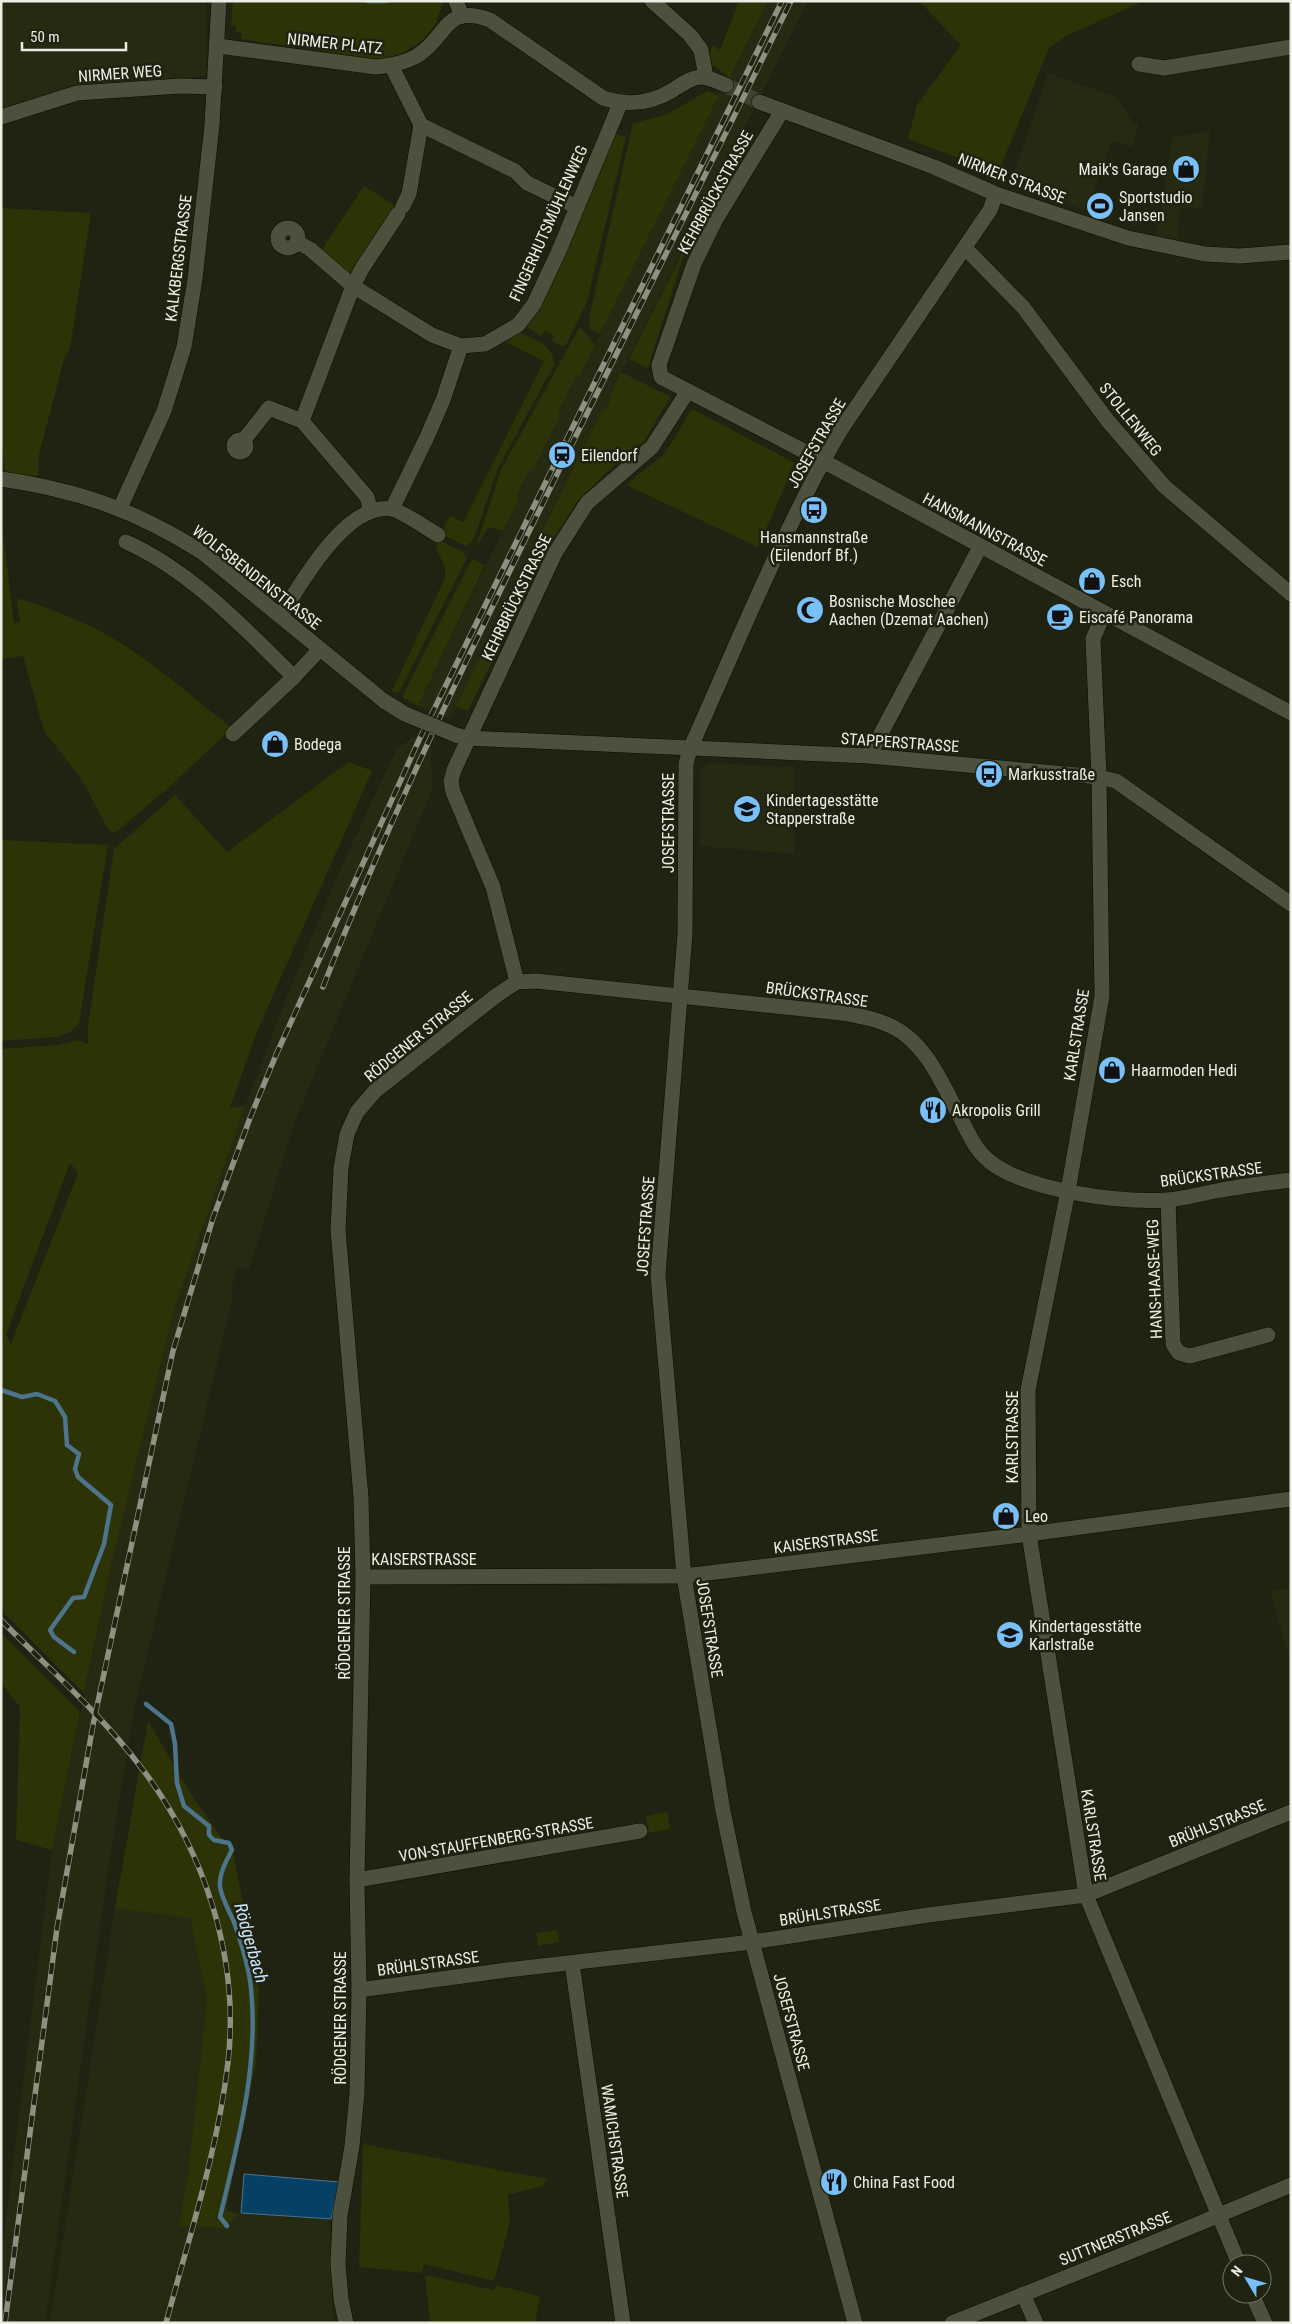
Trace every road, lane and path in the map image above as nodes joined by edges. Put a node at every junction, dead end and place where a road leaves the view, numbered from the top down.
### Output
1 (220, 1) edge
2 (456, 1) edge
3 (652, 1) edge
4 (462, 16) junction
5 (218, 46) junction
6 (1291, 47) edge
7 (1138, 64) dead end
8 (391, 65) junction
9 (706, 77) junction
10 (726, 85) tunnel mouth
11 (215, 87) junction
12 (759, 102) tunnel mouth
13 (620, 104) junction
14 (782, 111) junction
15 (1, 117) edge
16 (422, 125) junction
17 (996, 194) junction
18 (578, 207) junction
19 (297, 242) dead end
20 (965, 248) junction
21 (1291, 252) edge
22 (353, 286) junction
23 (461, 346) junction
24 (661, 377) joint
25 (688, 391) junction
26 (302, 420) junction
27 (243, 441) dead end
28 (823, 461) junction
29 (1, 479) edge
30 (120, 508) junction
31 (392, 509) junction
32 (371, 511) junction
33 (438, 535) dead end
34 (126, 542) dead end
35 (980, 546) junction
36 (1291, 594) edge
37 (1104, 614) junction
38 (280, 615) junction
39 (320, 649) junction
40 (294, 677) junction
41 (1291, 713) edge
42 (234, 734) dead end
43 (462, 736) junction
44 (690, 749) junction
45 (869, 756) junction
46 (1099, 777) junction
47 (1291, 904) edge
48 (517, 982) junction
49 (681, 995) junction
50 (1291, 1180) edge
51 (1068, 1191) junction
52 (1168, 1200) junction
53 (1268, 1335) dead end
54 (1291, 1499) edge
55 (1029, 1534) junction
56 (684, 1576) junction
57 (363, 1577) junction
58 (1291, 1812) edge
59 (640, 1831) dead end
60 (357, 1880) junction
61 (1086, 1896) junction
62 (752, 1942) junction
63 (572, 1963) junction
64 (359, 1990) junction
65 (1291, 2185) edge
66 (1218, 2215) junction
67 (1235, 2254) edge
68 (1022, 2294) junction
69 (1256, 2304) edge
70 (346, 2323) edge
71 (623, 2323) edge
72 (855, 2323) edge
73 (952, 2323) edge
74 (1036, 2323) edge
75 (1265, 2323) edge

1 - 5 street, KALKBERGSTRASSE
2 - 4 street
3 - 9 street
4 - 8 street, NIRMER PLATZ
4 - 13 street
5 - 8 street, NIRMER PLATZ
5 - 11 street, KALKBERGSTRASSE
6 - 7 street
8 - 16 street
9 - 10 street
9 - 13 street
11 - 15 street, NIRMER WEG
11 - 30 street, KALKBERGSTRASSE
12 - 14 street, NIRMER STRASSE
13 - 18 street, FINGERHUTSMÜHLENWEG
14 - 17 street, NIRMER STRASSE
14 - 24 street, KEHRBRÜCKSTRASSE
16 - 18 street
16 - 22 street
17 - 20 street, JOSEFSTRASSE
17 - 21 street, NIRMER STRASSE
18 - 23 street, FINGERHUTSMÜHLENWEG
19 - 22 street, FINGERHUTSMÜHLENWEG
20 - 28 street, JOSEFSTRASSE
20 - 36 street, STOLLENWEG
22 - 23 street, FINGERHUTSMÜHLENWEG
22 - 26 street
23 - 31 street
24 - 25 street, HANSMANNSTRASSE
25 - 28 street, HANSMANNSTRASSE
25 - 43 street, KEHRBRÜCKSTRASSE
26 - 27 street
26 - 32 street
28 - 35 street, HANSMANNSTRASSE
28 - 44 street, JOSEFSTRASSE
29 - 30 street, WOLFSBENDENSTRASSE
30 - 38 street, WOLFSBENDENSTRASSE
31 - 32 street
31 - 33 street
32 - 38 street
34 - 40 street
35 - 37 street, HANSMANNSTRASSE
35 - 45 street
37 - 41 street, HANSMANNSTRASSE
37 - 46 street, KARLSTRASSE
38 - 39 street, WOLFSBENDENSTRASSE
39 - 40 street, WOLFSBENDENSTRASSE
39 - 43 street, WOLFSBENDENSTRASSE, bridge
40 - 42 street, WOLFSBENDENSTRASSE
43 - 44 street, STAPPERSTRASSE
43 - 48 street
44 - 45 street, STAPPERSTRASSE
44 - 49 street, JOSEFSTRASSE
45 - 46 street, STAPPERSTRASSE
46 - 47 street, STAPPERSTRASSE
46 - 51 street, KARLSTRASSE
48 - 49 street, BRÜCKSTRASSE
48 - 57 street, RÖDGENER STRASSE
49 - 51 street, BRÜCKSTRASSE
49 - 56 street, JOSEFSTRASSE
50 - 52 street, BRÜCKSTRASSE
51 - 52 street, BRÜCKSTRASSE
51 - 55 street, KARLSTRASSE
52 - 53 street, HANS-HAASE-WEG
54 - 55 street, KAISERSTRASSE
55 - 56 street, KAISERSTRASSE
55 - 61 street, KARLSTRASSE
56 - 57 street, KAISERSTRASSE
56 - 62 street, JOSEFSTRASSE
57 - 60 street, RÖDGENER STRASSE
58 - 61 street, BRÜHLSTRASSE
59 - 60 street, VON-STAUFFENBERG-STRASSE
60 - 64 street, RÖDGENER STRASSE
61 - 62 street, BRÜHLSTRASSE
61 - 66 street, KARLSTRASSE
62 - 63 street, BRÜHLSTRASSE
62 - 72 street, JOSEFSTRASSE
63 - 64 street, BRÜHLSTRASSE
63 - 71 street, WAMICHSTRASSE
64 - 70 street, RÖDGENER STRASSE
65 - 66 street, SUTTNERSTRASSE
66 - 67 street, KARLSTRASSE
66 - 68 street, SUTTNERSTRASSE
68 - 73 street, SUTTNERSTRASSE
68 - 74 street
69 - 75 street

